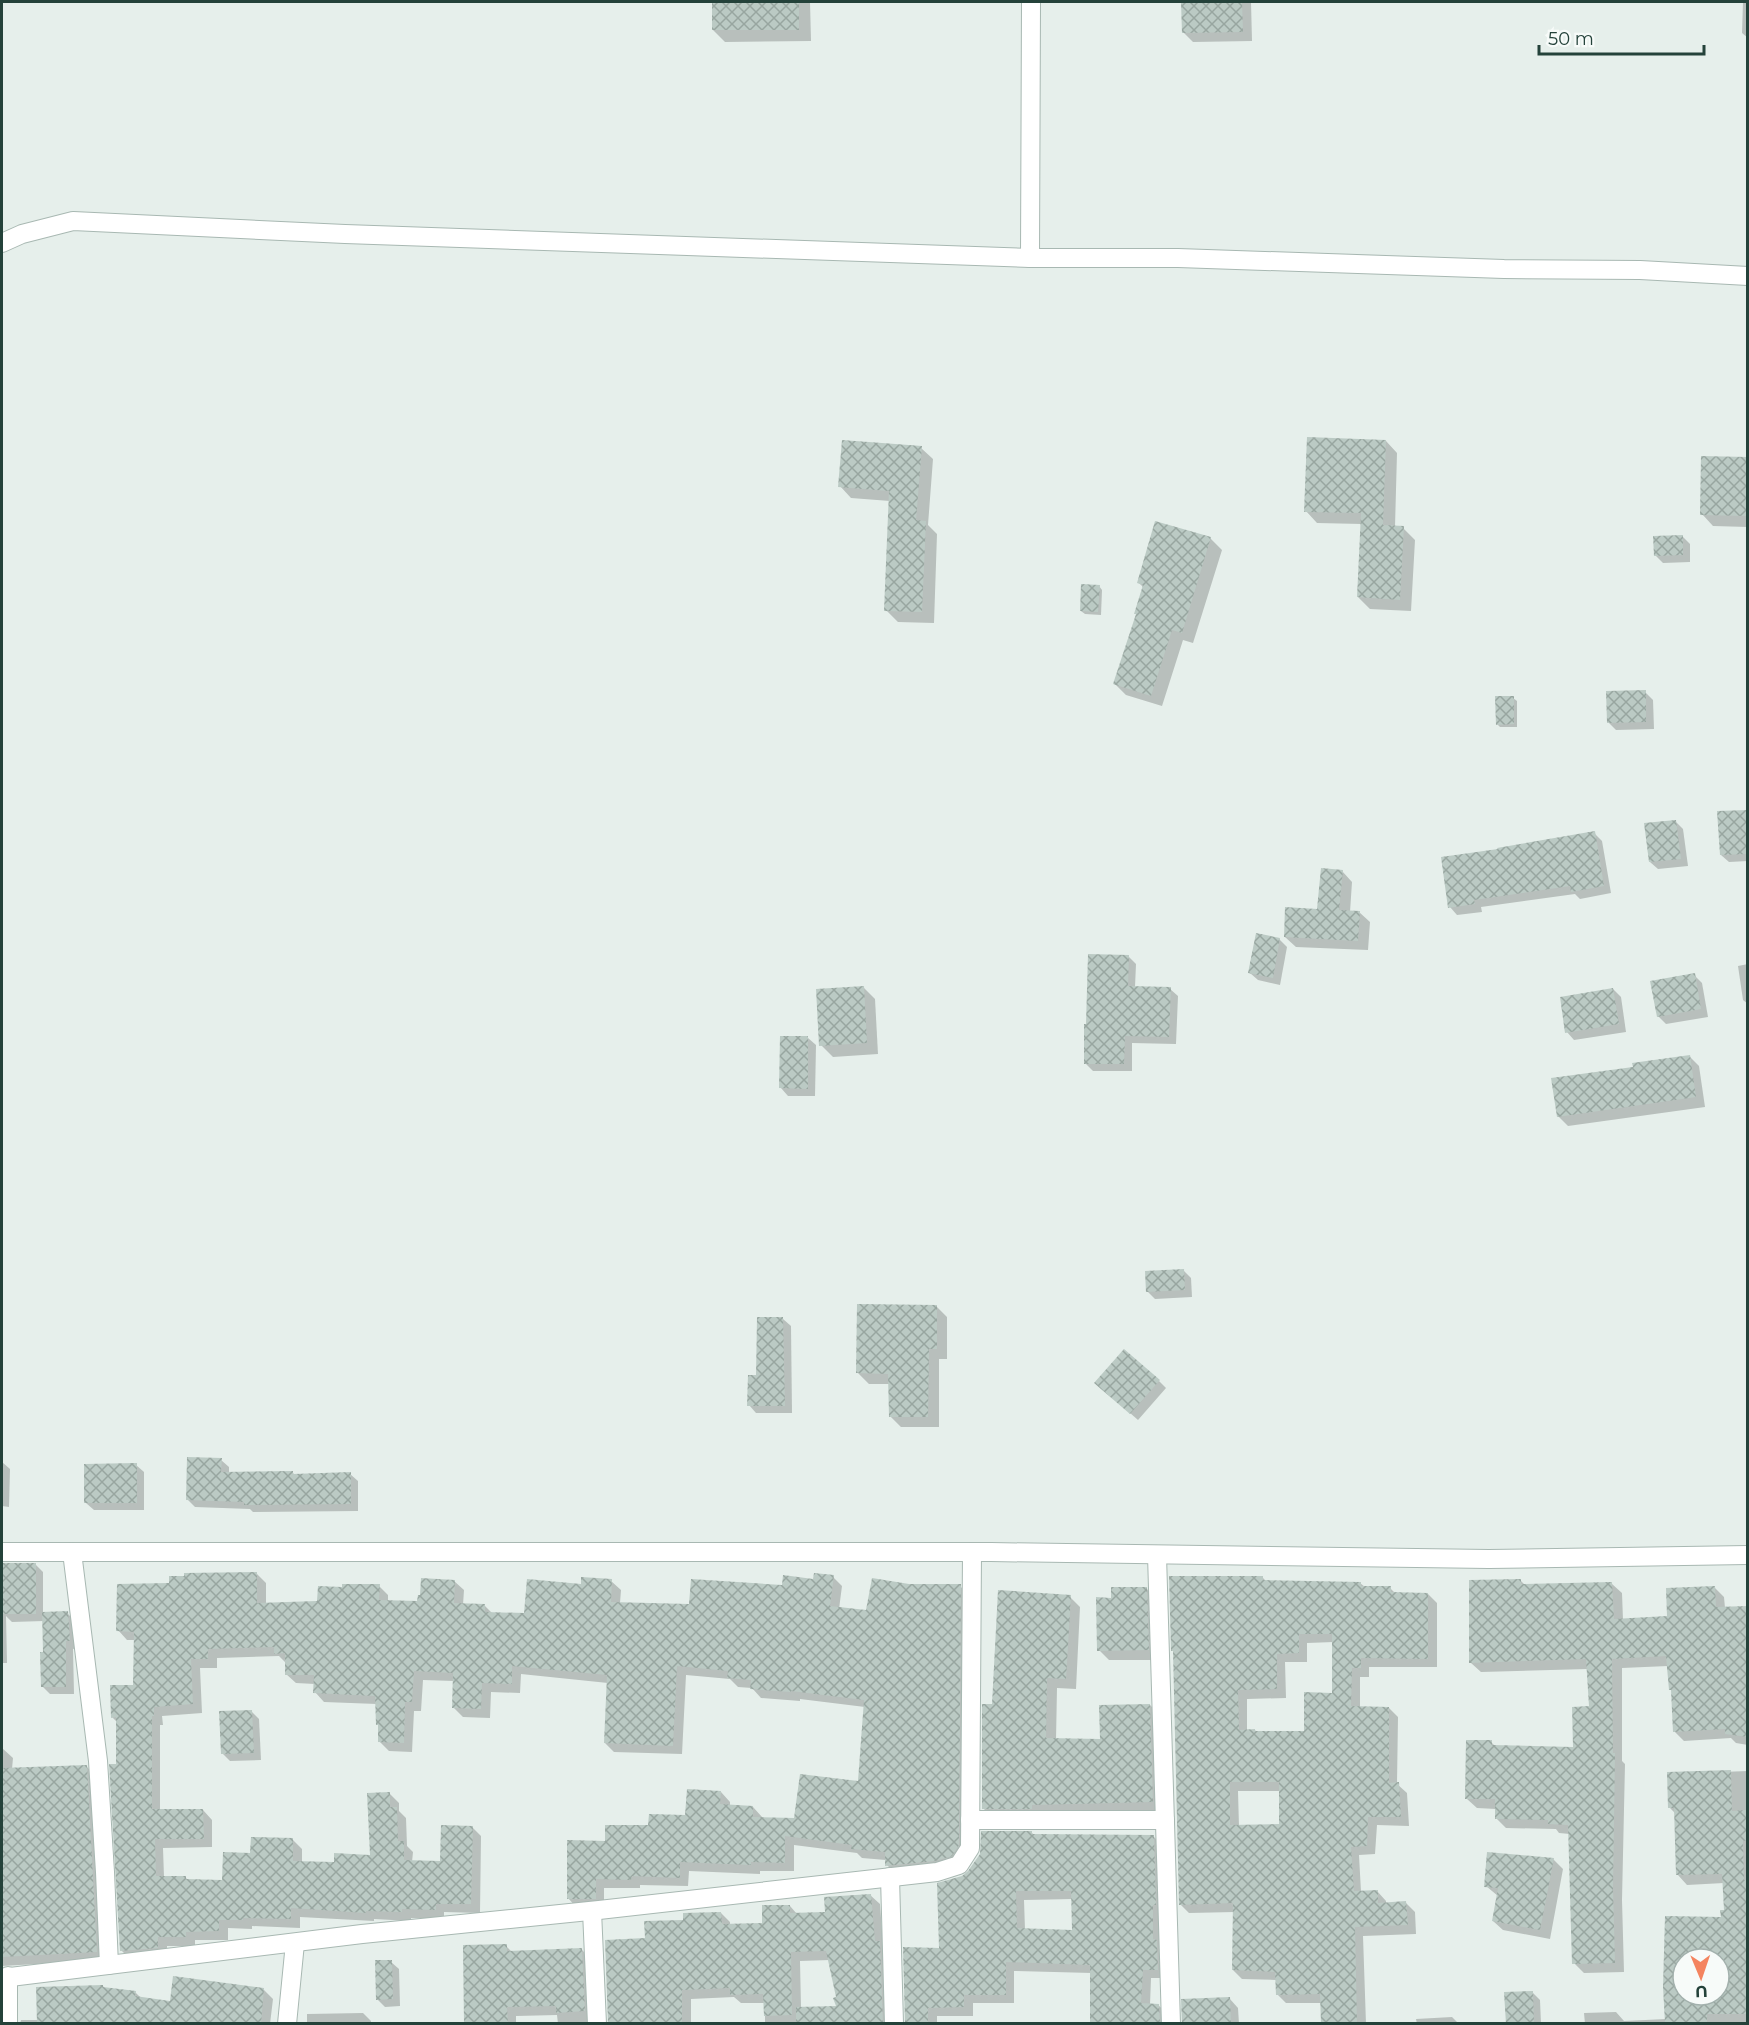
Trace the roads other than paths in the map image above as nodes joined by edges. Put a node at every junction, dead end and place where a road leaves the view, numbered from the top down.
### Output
1 (1031, 2) edge
2 (2, 243) edge
3 (1030, 258) junction
4 (1748, 276) edge
5 (2, 1552) edge
6 (72, 1552) junction
7 (972, 1552) junction
8 (1157, 1555) junction
9 (1748, 1556) edge
10 (970, 1820) junction
11 (1165, 1820) junction
12 (890, 1877) junction
13 (592, 1911) junction
14 (295, 1943) junction
15 (109, 1965) junction
16 (5, 1977) edge
17 (8, 2024) edge
18 (286, 2024) edge
19 (597, 2024) edge
20 (894, 2024) edge
21 (1171, 2024) edge

1 - 3 street
2 - 3 street
3 - 4 street
5 - 6 street
6 - 7 street
6 - 15 street
7 - 8 street
7 - 10 street
8 - 9 street
8 - 11 street
10 - 11 street
10 - 12 street
11 - 21 street
12 - 13 street
12 - 20 street
13 - 14 street
13 - 19 street
14 - 15 street
14 - 18 street
15 - 16 street
16 - 17 street

